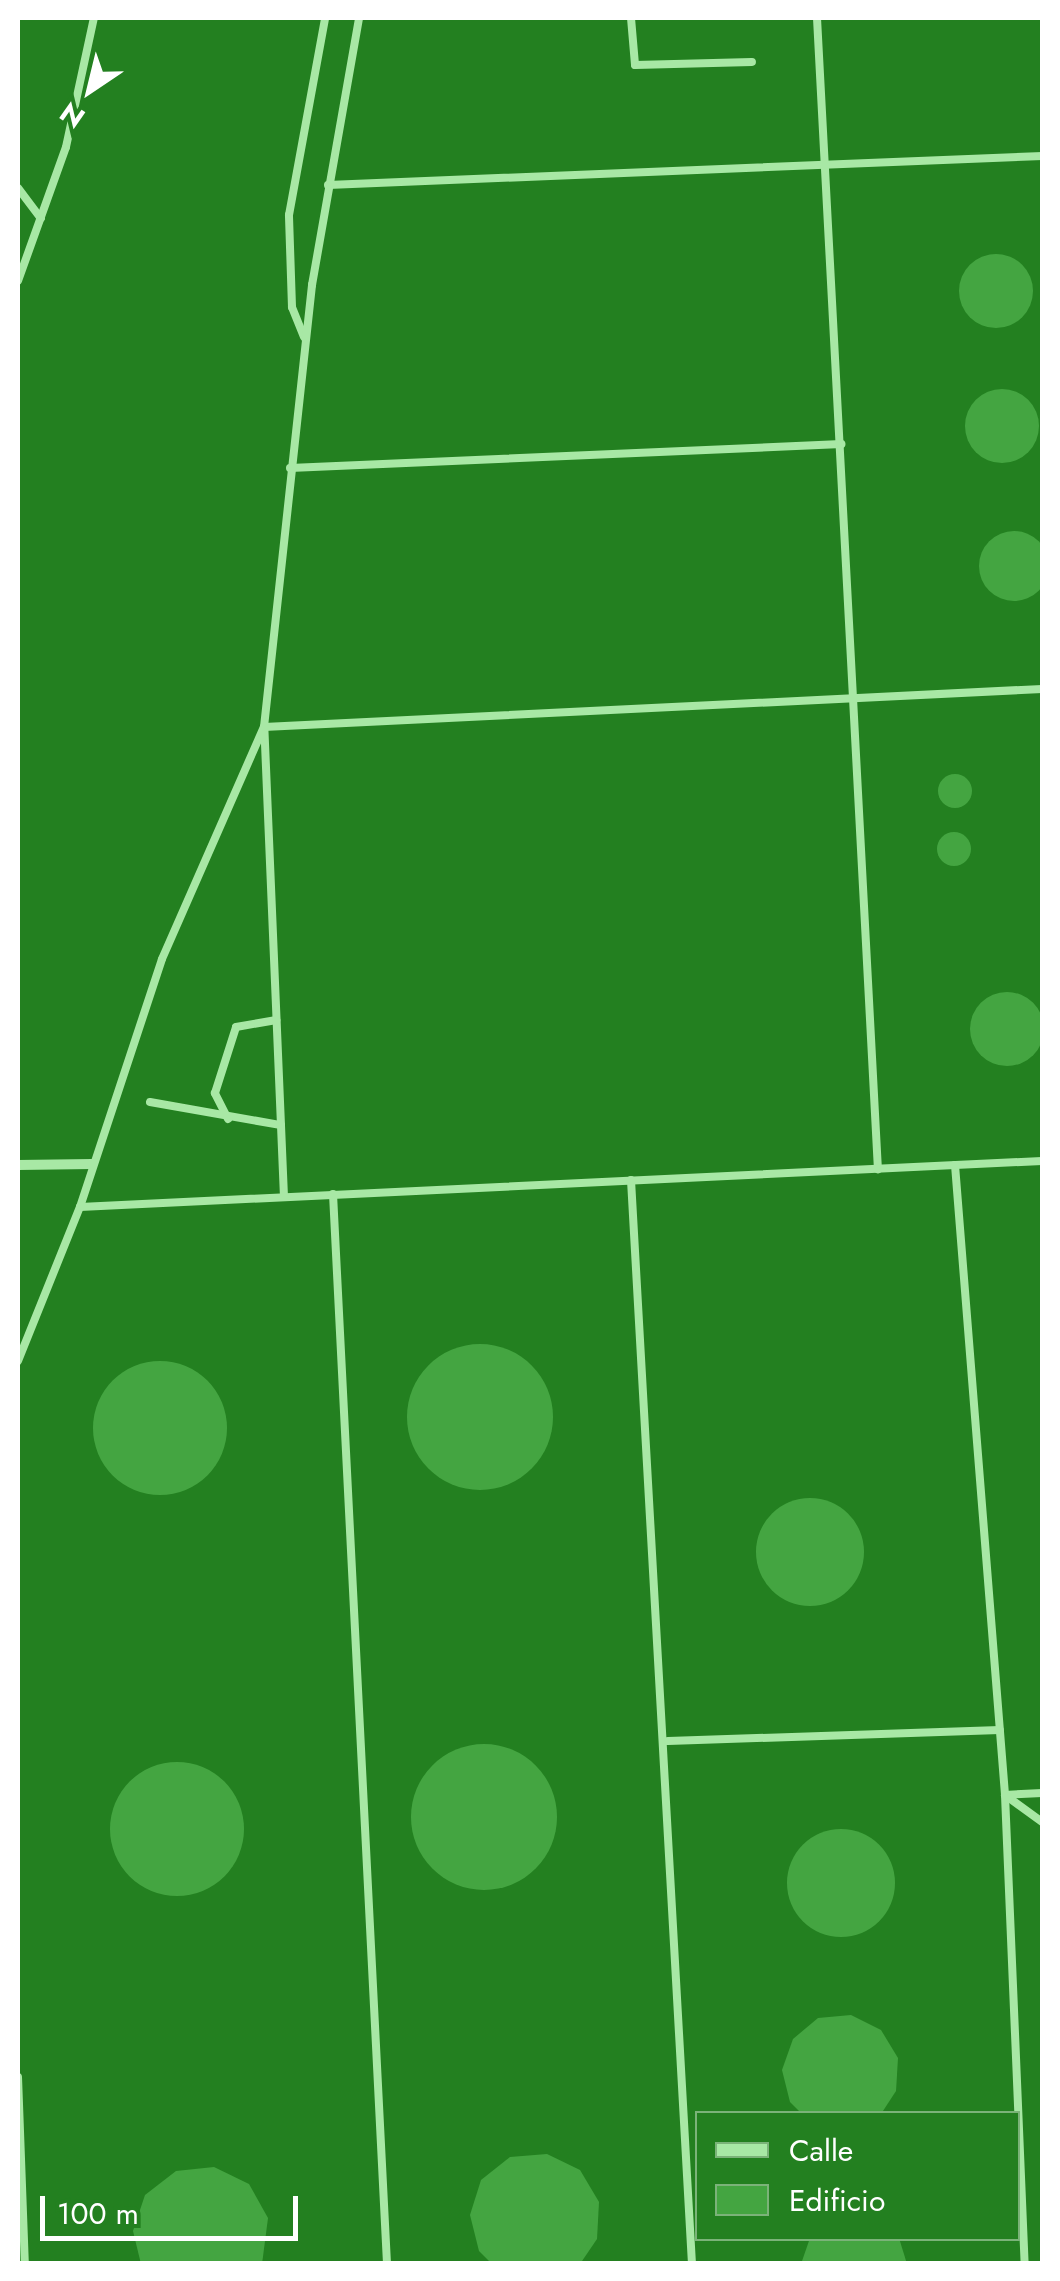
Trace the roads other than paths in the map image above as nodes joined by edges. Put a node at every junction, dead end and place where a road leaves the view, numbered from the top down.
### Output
1 (94, 18) edge
2 (324, 18) edge
3 (359, 18) edge
4 (630, 18) edge
5 (818, 18) edge
6 (752, 62) dead end
7 (1042, 156) edge
8 (825, 164) junction
9 (328, 185) junction
10 (18, 188) edge
11 (41, 218) junction
12 (18, 281) edge
13 (306, 340) junction
14 (841, 444) junction
15 (290, 468) junction
16 (1042, 689) edge
17 (856, 698) junction
18 (264, 727) junction
19 (276, 1020) junction
20 (150, 1102) dead end
21 (228, 1120) junction
22 (281, 1126) junction
23 (1042, 1161) edge
24 (92, 1164) junction
25 (18, 1165) edge
26 (955, 1165) junction
27 (878, 1169) junction
28 (632, 1180) junction
29 (333, 1194) junction
30 (284, 1197) junction
31 (80, 1206) junction
32 (18, 1361) edge
33 (1000, 1730) junction
34 (668, 1741) junction
35 (1042, 1793) edge
36 (1005, 1795) junction
37 (1042, 1822) edge
38 (18, 2076) edge
39 (1018, 2111) edge
40 (1020, 2147) edge
41 (25, 2264) edge
42 (387, 2264) edge
43 (692, 2264) edge
44 (1025, 2264) edge

1 - 11 lane
2 - 13 lane
3 - 9 lane
4 - 6 lane
5 - 8 lane
7 - 8 lane
8 - 9 lane
8 - 14 lane
9 - 13 lane
10 - 11 lane
11 - 12 lane
13 - 15 lane
14 - 15 lane
14 - 17 lane
15 - 18 lane
16 - 17 lane
17 - 18 lane
17 - 27 lane
18 - 19 lane
18 - 24 lane
19 - 21 lane
19 - 22 lane
20 - 21 lane
21 - 22 lane
22 - 30 lane
23 - 26 lane
24 - 25 street
24 - 31 lane
26 - 27 lane
26 - 33 lane
27 - 28 lane
28 - 29 lane
28 - 34 lane
29 - 30 lane
29 - 42 lane
30 - 31 lane
31 - 32 lane
33 - 34 lane
33 - 36 lane
34 - 43 lane
35 - 36 lane
36 - 37 lane
36 - 39 lane
38 - 41 lane
40 - 44 lane

